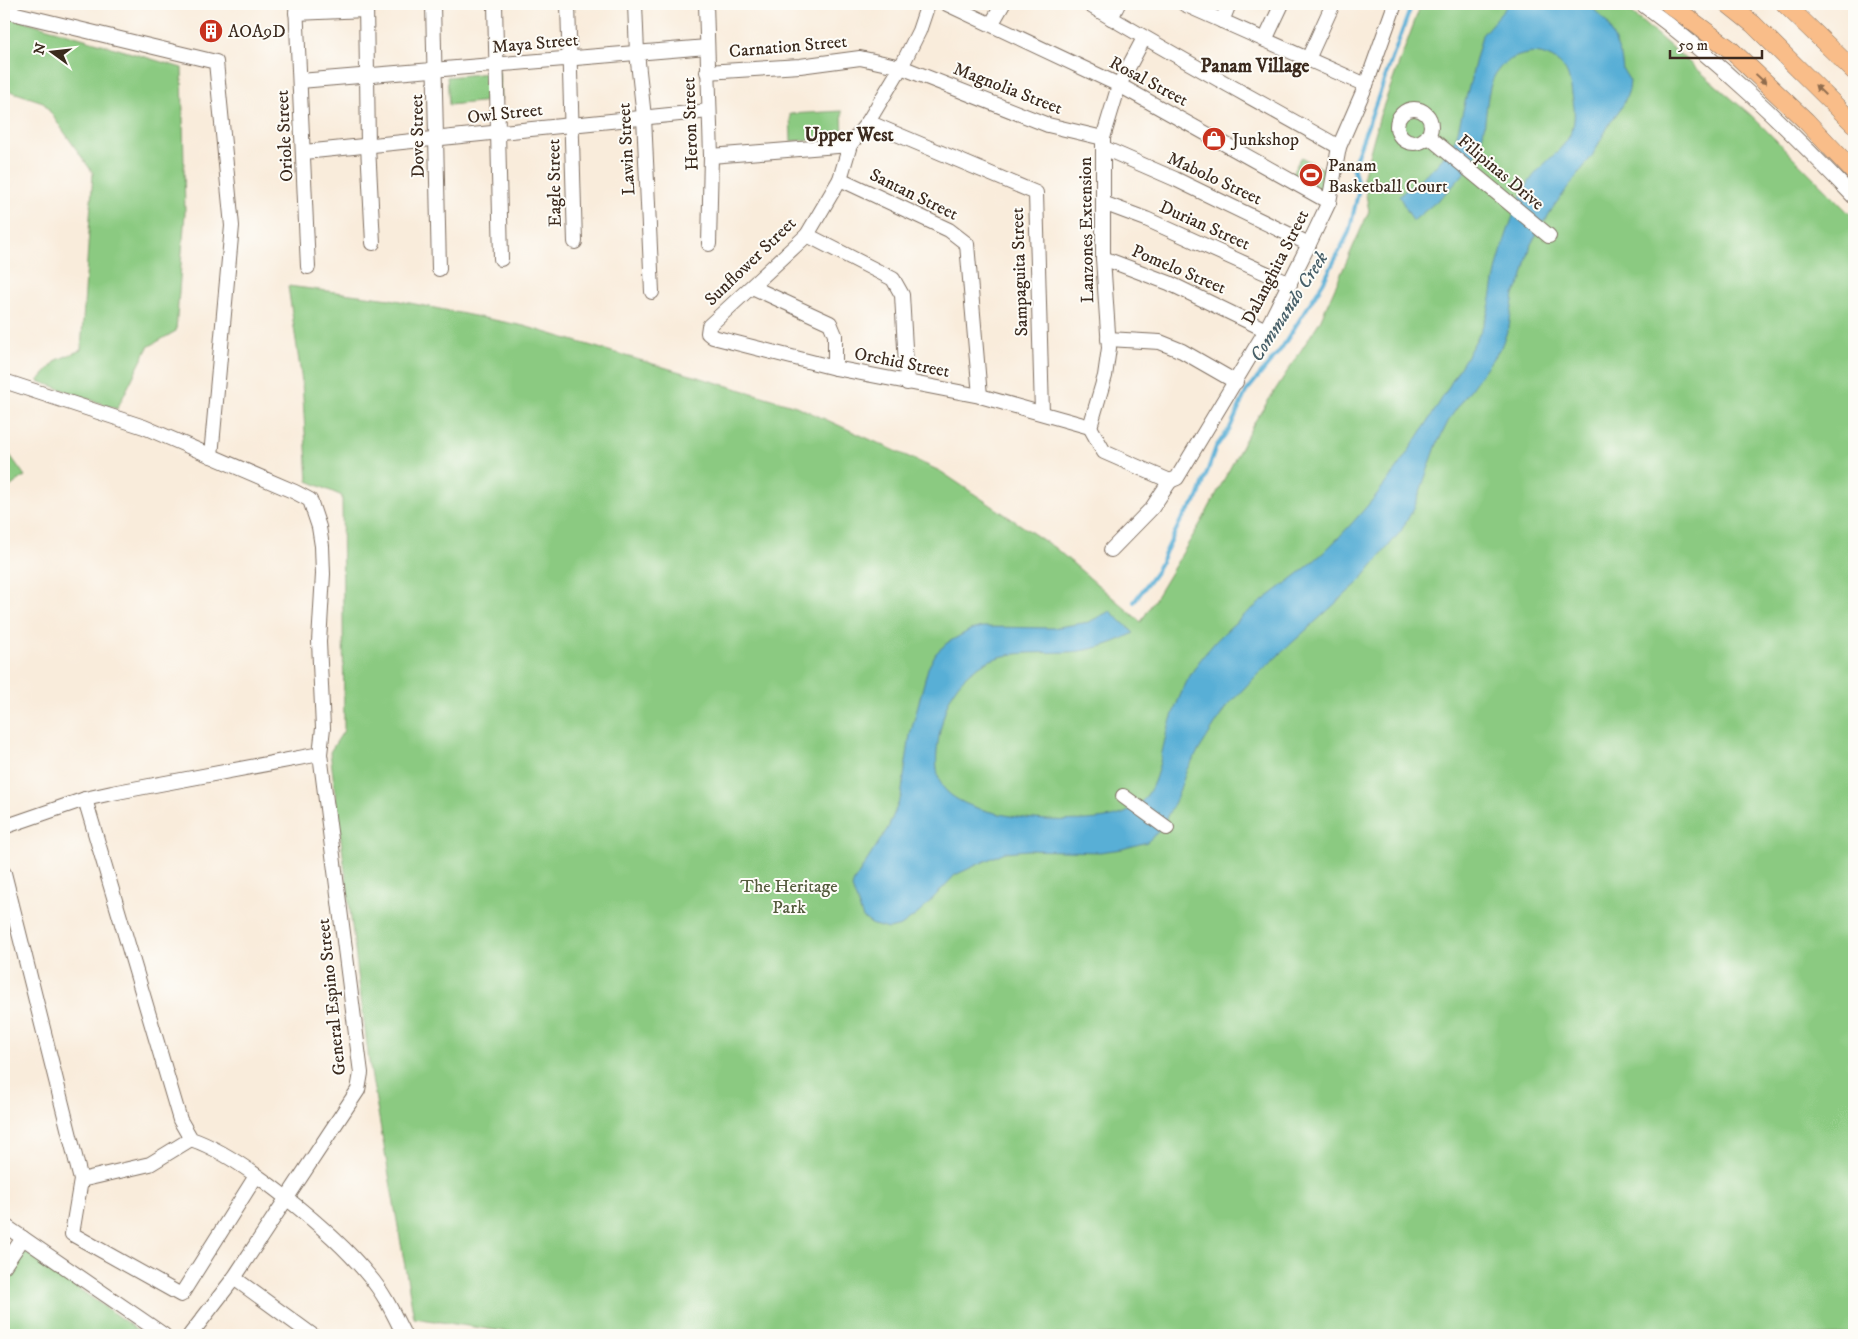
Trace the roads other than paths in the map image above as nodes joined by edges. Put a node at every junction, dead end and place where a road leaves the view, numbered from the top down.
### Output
1 (433, 4) edge
2 (495, 4) edge
3 (568, 4) edge
4 (635, 4) edge
5 (706, 4) edge
6 (928, 4) edge
7 (947, 4) edge
8 (1003, 4) edge
9 (1088, 4) edge
10 (1118, 4) edge
11 (1184, 4) edge
12 (1229, 4) edge
13 (1282, 4) edge
14 (1333, 4) edge
15 (1395, 4) edge
16 (1642, 4) edge
17 (1669, 4) edge
18 (1728, 4) edge
19 (1785, 4) edge
20 (366, 7) edge
21 (296, 8) edge
22 (4, 11) edge
23 (1111, 18) junction
24 (1222, 21) junction
25 (992, 23) junction
26 (1144, 38) junction
27 (1266, 40) junction
28 (707, 47) junction
29 (637, 53) junction
30 (570, 59) junction
31 (1308, 59) junction
32 (497, 65) junction
33 (901, 67) junction
34 (436, 70) junction
35 (1854, 71) edge
36 (707, 72) junction
37 (367, 76) junction
38 (300, 81) junction
39 (1119, 85) junction
40 (1366, 85) junction
41 (709, 111) junction
42 (644, 117) junction
43 (868, 122) junction
44 (1854, 124) edge
45 (572, 125) junction
46 (499, 132) junction
47 (1431, 138) dead end
48 (435, 139) junction
49 (1103, 143) junction
50 (850, 145) junction
51 (368, 146) junction
52 (1339, 147) junction
53 (304, 152) junction
54 (712, 156) junction
55 (1854, 172) edge
56 (840, 179) junction
57 (1854, 197) edge
58 (1329, 202) junction
59 (1103, 203) junction
60 (807, 235) junction
61 (1549, 236) dead end
62 (574, 242) dead end
63 (373, 243) dead end
64 (710, 244) dead end
65 (1309, 244) junction
66 (1103, 258) junction
67 (501, 259) dead end
68 (308, 267) dead end
69 (439, 269) dead end
70 (1290, 284) junction
71 (752, 287) junction
72 (652, 292) dead end
73 (1266, 330) junction
74 (708, 333) joint
75 (1108, 339) junction
76 (834, 368) junction
77 (4, 381) edge
78 (1236, 382) junction
79 (908, 383) junction
80 (980, 396) junction
81 (1042, 413) junction
82 (1090, 427) junction
83 (211, 456) junction
84 (1174, 480) junction
85 (1111, 550) dead end
86 (320, 754) junction
87 (1123, 796) dead end
88 (85, 799) junction
89 (4, 827) edge
90 (1167, 828) dead end
91 (4, 873) edge
92 (191, 1139) junction
93 (256, 1176) junction
94 (81, 1180) junction
95 (287, 1200) junction
96 (4, 1225) edge
97 (23, 1238) junction
98 (4, 1266) edge
99 (234, 1278) junction
100 (198, 1333) edge
101 (164, 1335) edge
102 (312, 1335) edge
103 (404, 1335) edge

1 - 34 street, Dove Street
2 - 32 street
3 - 30 street, Eagle Street
4 - 29 street, Lawin Street
5 - 28 street, Heron Street
6 - 33 street, Sunflower Street
7 - 25 street, Rosal Street
8 - 25 street
9 - 23 street
10 - 23 street
11 - 24 street
12 - 24 street
13 - 27 street
14 - 31 street
15 - 40 street, Dalanghita Street
16 - 57 street
17 -> 55 main road
44 -> 18 main road
19 - 35 main road
20 - 21 street
20 - 37 street
21 - 38 street, Oriole Street
22 - 83 street
23 - 26 street
24 - 27 street
25 - 39 street, Rosal Street
26 - 39 street, Lanzones Extension
26 - 52 street
27 - 31 street
28 - 29 street, Maya Street
28 - 36 street, Heron Street
29 - 30 street, Maya Street
29 - 42 street, Lawin Street
30 - 32 street, Maya Street
30 - 45 street, Eagle Street
31 - 40 street
32 - 34 street, Maya Street
32 - 46 street
33 - 36 street, Carnation Street
33 - 43 street, Sunflower Street
33 - 49 street, Magnolia Street
34 - 37 street, Maya Street
34 - 48 street, Dove Street
36 - 41 street, Heron Street
37 - 38 street, Maya Street
37 - 51 street
38 - 53 street, Oriole Street
39 - 49 street, Lanzones Extension
39 - 58 street, Rosal Street
40 - 52 street, Dalanghita Street
41 - 42 street, Owl Street
41 - 54 street, Heron Street
42 - 45 street, Owl Street
42 - 72 street, Lawin Street
43 - 50 street, Sunflower Street
43 - 81 street, Sampaguita Street
45 - 46 street, Owl Street
45 - 62 street, Eagle Street
46 - 48 street, Owl Street
46 - 67 street
47 - 61 street, Filipinas Drive
48 - 51 street, Owl Street
48 - 69 street, Dove Street
49 - 59 street, Lanzones Extension
49 - 65 street, Mabolo Street
50 - 54 street
50 - 56 street, Sunflower Street
51 - 53 street, Owl Street
51 - 63 street
52 - 58 street, Dalanghita Street
53 - 68 street, Oriole Street
54 - 64 street, Heron Street
56 - 60 street, Sunflower Street
56 - 80 street, Santan Street
58 - 65 street, Dalanghita Street
59 - 66 street, Lanzones Extension
59 - 70 street, Durian Street
60 - 71 street, Sunflower Street
60 - 79 street
65 - 70 street, Dalanghita Street
66 - 73 street, Pomelo Street
66 - 75 street, Lanzones Extension
70 - 73 street, Dalanghita Street
71 - 74 street, Sunflower Street
71 - 76 street
73 - 78 street, Dalanghita Street
74 - 76 street, Orchid Street
75 - 78 street
75 - 82 street, Lanzones Extension
76 - 79 street, Orchid Street
77 - 83 street
78 - 84 street, Dalanghita Street
79 - 80 street, Orchid Street
80 - 81 street, Orchid Street
81 - 82 street, Orchid Street
82 - 84 street
83 - 86 street, General Espino Street
84 - 85 street, Dalanghita Street
86 - 88 street
86 - 95 street, General Espino Street
87 - 90 street
88 - 89 street
88 - 92 street
91 - 94 street
92 - 93 street
92 - 94 street
93 - 94 street
93 - 95 street
95 - 99 street, General Espino Street
95 - 103 street
96 - 97 street
97 - 98 street
97 - 101 street
99 - 100 street, General Espino Street
99 - 102 street

